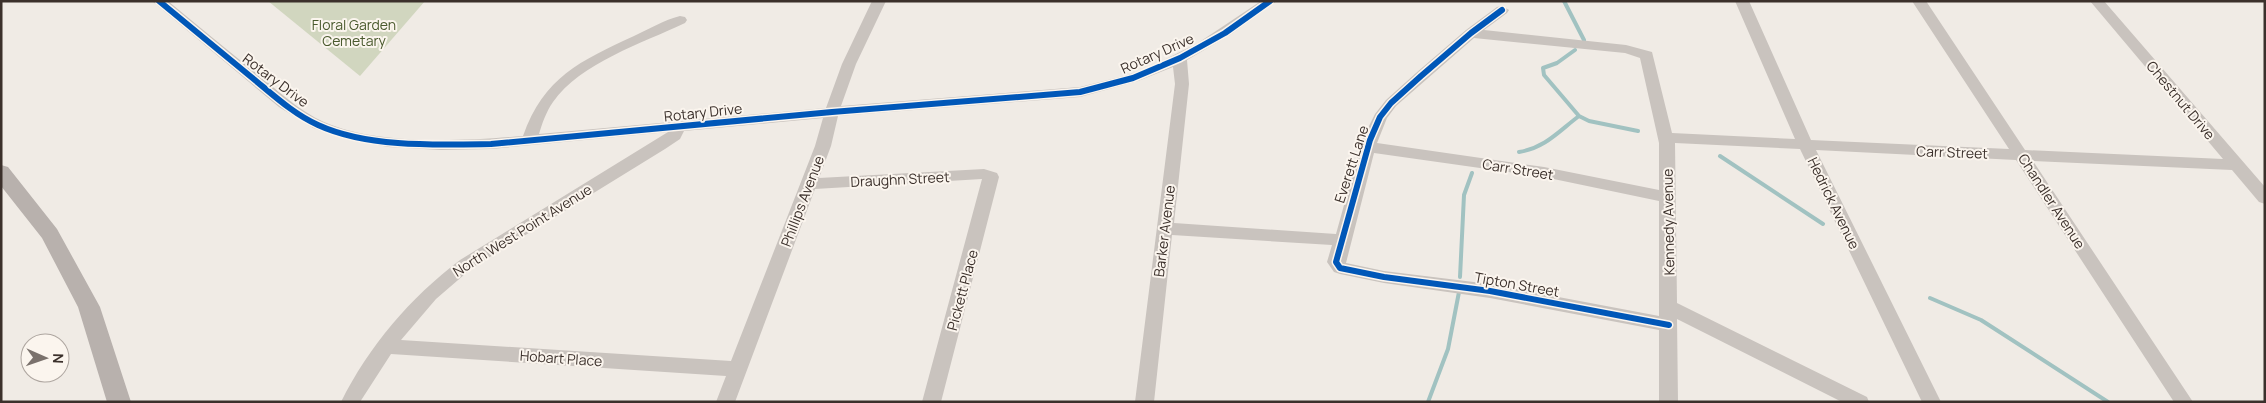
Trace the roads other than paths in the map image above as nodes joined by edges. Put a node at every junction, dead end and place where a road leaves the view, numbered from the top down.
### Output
1 (159, 1) edge
2 (879, 1) edge
3 (1270, 1) edge
4 (1742, 1) edge
5 (1919, 1) edge
6 (2097, 1) edge
7 (1502, 10) dead end
8 (680, 20) dead end
9 (1471, 33) junction
10 (1638, 51) joint
11 (1180, 60) junction
12 (832, 112) junction
13 (678, 128) junction
14 (1666, 138) junction
15 (530, 140) junction
16 (1806, 146) junction
17 (1368, 147) junction
18 (2021, 155) junction
19 (2237, 166) junction
20 (1, 172) edge
21 (991, 177) joint
22 (808, 184) junction
23 (1667, 197) junction
24 (2265, 198) edge
25 (1165, 229) junction
26 (1340, 240) junction
27 (1360, 272) joint
28 (1669, 316) junction
29 (384, 346) junction
30 (738, 369) junction
31 (119, 402) edge
32 (350, 402) edge
33 (725, 402) edge
34 (931, 402) edge
35 (1144, 402) edge
36 (1669, 402) edge
37 (1860, 402) edge
38 (1932, 402) edge
39 (2184, 402) edge

1 - 15 street, Rotary Drive
2 - 12 street, Phillips Avenue
3 - 11 street, Rotary Drive
4 - 16 street, Hedrick Avenue
5 - 18 street, Chandler Avenue
6 - 19 street, Chestnut Drive
7 - 9 street, Everett Lane
8 - 15 street
9 - 10 street
9 - 17 street, Everett Lane
10 - 14 street, Kennedy Avenue
11 - 12 street, Rotary Drive
11 - 25 street, Barker Avenue
12 - 13 street, Rotary Drive
12 - 22 street, Phillips Avenue
13 - 15 street, Rotary Drive
13 - 29 street, North West Point Avenue
14 - 16 street, Carr Street
14 - 23 street, Kennedy Avenue
16 - 18 street, Carr Street
16 - 38 street, Hedrick Avenue
17 - 23 street, Carr Street
17 - 26 street, Everett Lane
18 - 19 street, Carr Street
18 - 39 street, Chandler Avenue
19 - 24 street, Chestnut Drive
20 - 31 main road
21 - 22 street, Draughn Street
21 - 34 street, Pickett Place
22 - 30 street, Phillips Avenue
23 - 28 street, Kennedy Avenue
25 - 26 street
25 - 35 street, Barker Avenue
26 - 27 street, Everett Lane
27 - 28 street, Tipton Street
28 - 36 street, Kennedy Avenue
28 - 37 street, Tipton Street
29 - 30 street, Hobart Place
29 - 32 street, North West Point Avenue
30 - 33 street, Phillips Avenue

